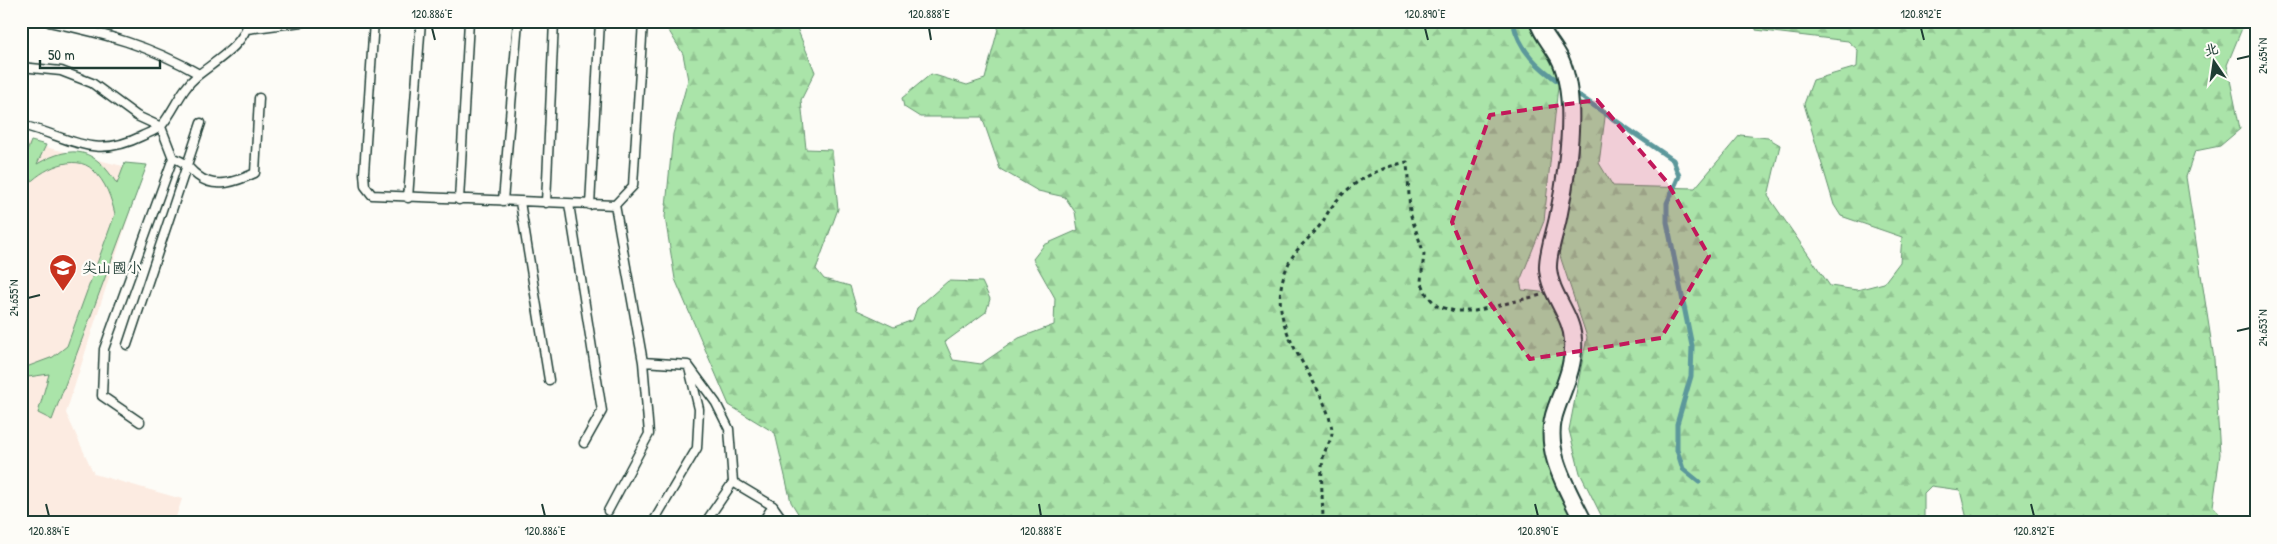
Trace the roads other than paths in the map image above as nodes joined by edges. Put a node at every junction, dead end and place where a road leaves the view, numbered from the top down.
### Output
1 (309, 21) edge
2 (374, 21) edge
3 (421, 21) edge
4 (469, 21) edge
5 (518, 21) edge
6 (554, 21) edge
7 (600, 21) edge
8 (643, 21) edge
9 (1538, 21) edge
10 (49, 22) edge
11 (248, 25) edge
12 (21, 67) edge
13 (199, 74) junction
14 (259, 98) dead end
15 (201, 123) dead end
16 (21, 125) edge
17 (161, 127) junction
18 (173, 158) junction
19 (187, 163) junction
20 (408, 198) junction
21 (459, 200) junction
22 (503, 202) junction
23 (520, 202) junction
24 (546, 203) junction
25 (569, 204) junction
26 (590, 204) junction
27 (615, 205) junction
28 (127, 345) dead end
29 (643, 362) junction
30 (688, 365) junction
31 (549, 380) dead end
32 (140, 422) dead end
33 (584, 443) dead end
34 (733, 482) junction
35 (773, 506) junction
36 (608, 511) dead end
37 (655, 519) dead end
38 (705, 523) edge
39 (762, 523) edge
40 (785, 523) edge
41 (1584, 523) edge

1 - 11 lane
2 - 20 lane
3 - 20 lane
4 - 21 lane
5 - 22 lane
6 - 24 lane
7 - 26 lane
8 - 27 lane
9 - 41 street
10 - 13 lane
11 - 13 lane
12 - 17 lane
13 - 17 lane
14 - 19 lane
15 - 19 lane
16 - 17 lane
17 - 18 lane
18 - 19 lane
18 - 32 lane
19 - 28 lane
20 - 21 lane
21 - 22 lane
22 - 23 lane
23 - 24 lane
23 - 31 lane
24 - 25 lane
25 - 26 lane
25 - 33 lane
26 - 27 lane
27 - 29 lane
29 - 30 lane
29 - 36 lane
30 - 34 lane
30 - 37 lane
34 - 35 lane
34 - 38 lane
35 - 39 lane
35 - 40 lane

